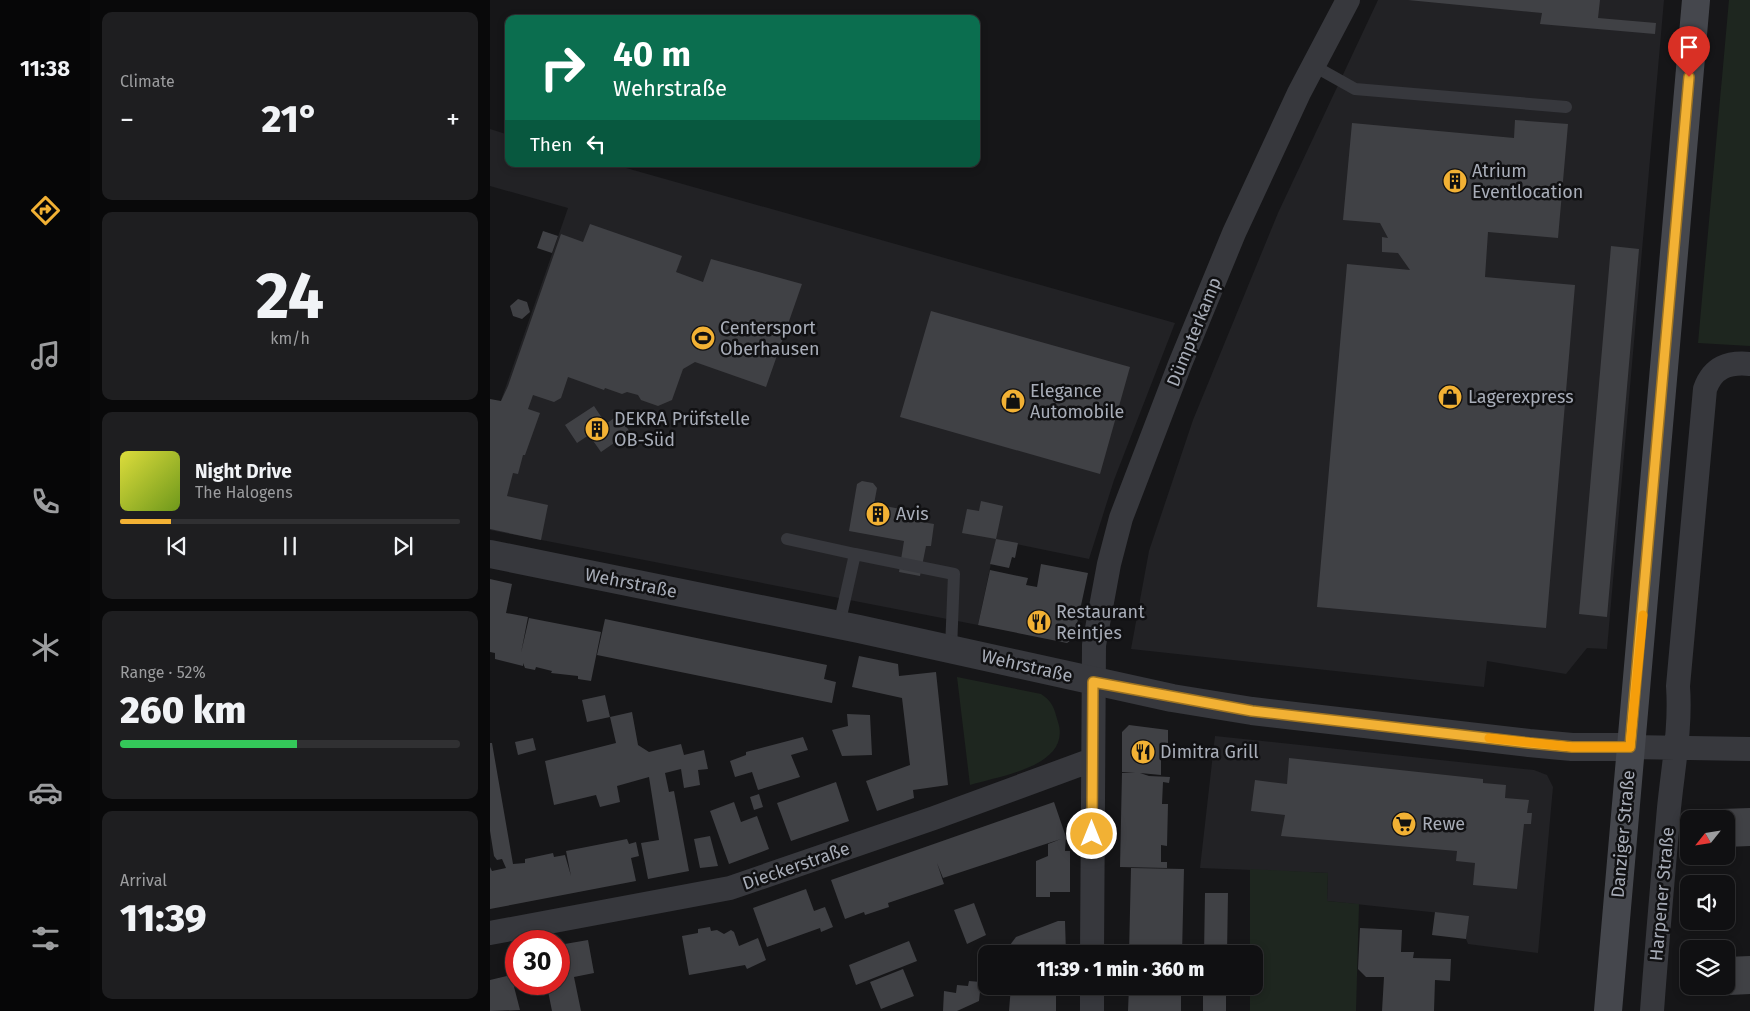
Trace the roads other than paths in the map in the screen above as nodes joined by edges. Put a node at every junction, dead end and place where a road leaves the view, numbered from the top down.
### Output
1 (1348, 0) edge
2 (1696, 0) edge
3 (1314, 66) junction
4 (1566, 107) dead end
5 (1745, 364) edge
6 (787, 539) dead end
7 (490, 554) edge
8 (855, 554) junction
9 (839, 626) junction
10 (951, 649) junction
11 (1093, 682) junction
12 (1630, 747) junction
13 (1677, 747) junction
14 (1750, 749) edge
15 (1092, 760) junction
16 (490, 933) edge
17 (1092, 945) edge
18 (1092, 995) edge
19 (1092, 1011) edge
20 (1608, 1011) edge
21 (1652, 1011) edge

1 - 3 street, Dümpterkamp
2 - 12 main road, Danziger Straße
3 - 4 lane
3 - 11 street, Dümpterkamp
5 - 13 street
6 - 8 lane
7 - 9 street, Wehrstraße
8 - 9 lane
8 - 10 lane
9 - 10 street, Wehrstraße
10 - 11 street, Wehrstraße
11 - 12 street, Wehrstraße
11 - 15 street, Dümpterkamp
12 - 13 street
12 - 20 main road, Danziger Straße
13 - 14 street
13 - 21 street, Harpener Straße
15 - 16 street, Dieckerstraße
15 - 17 street, Dümpterkamp
18 - 19 street

